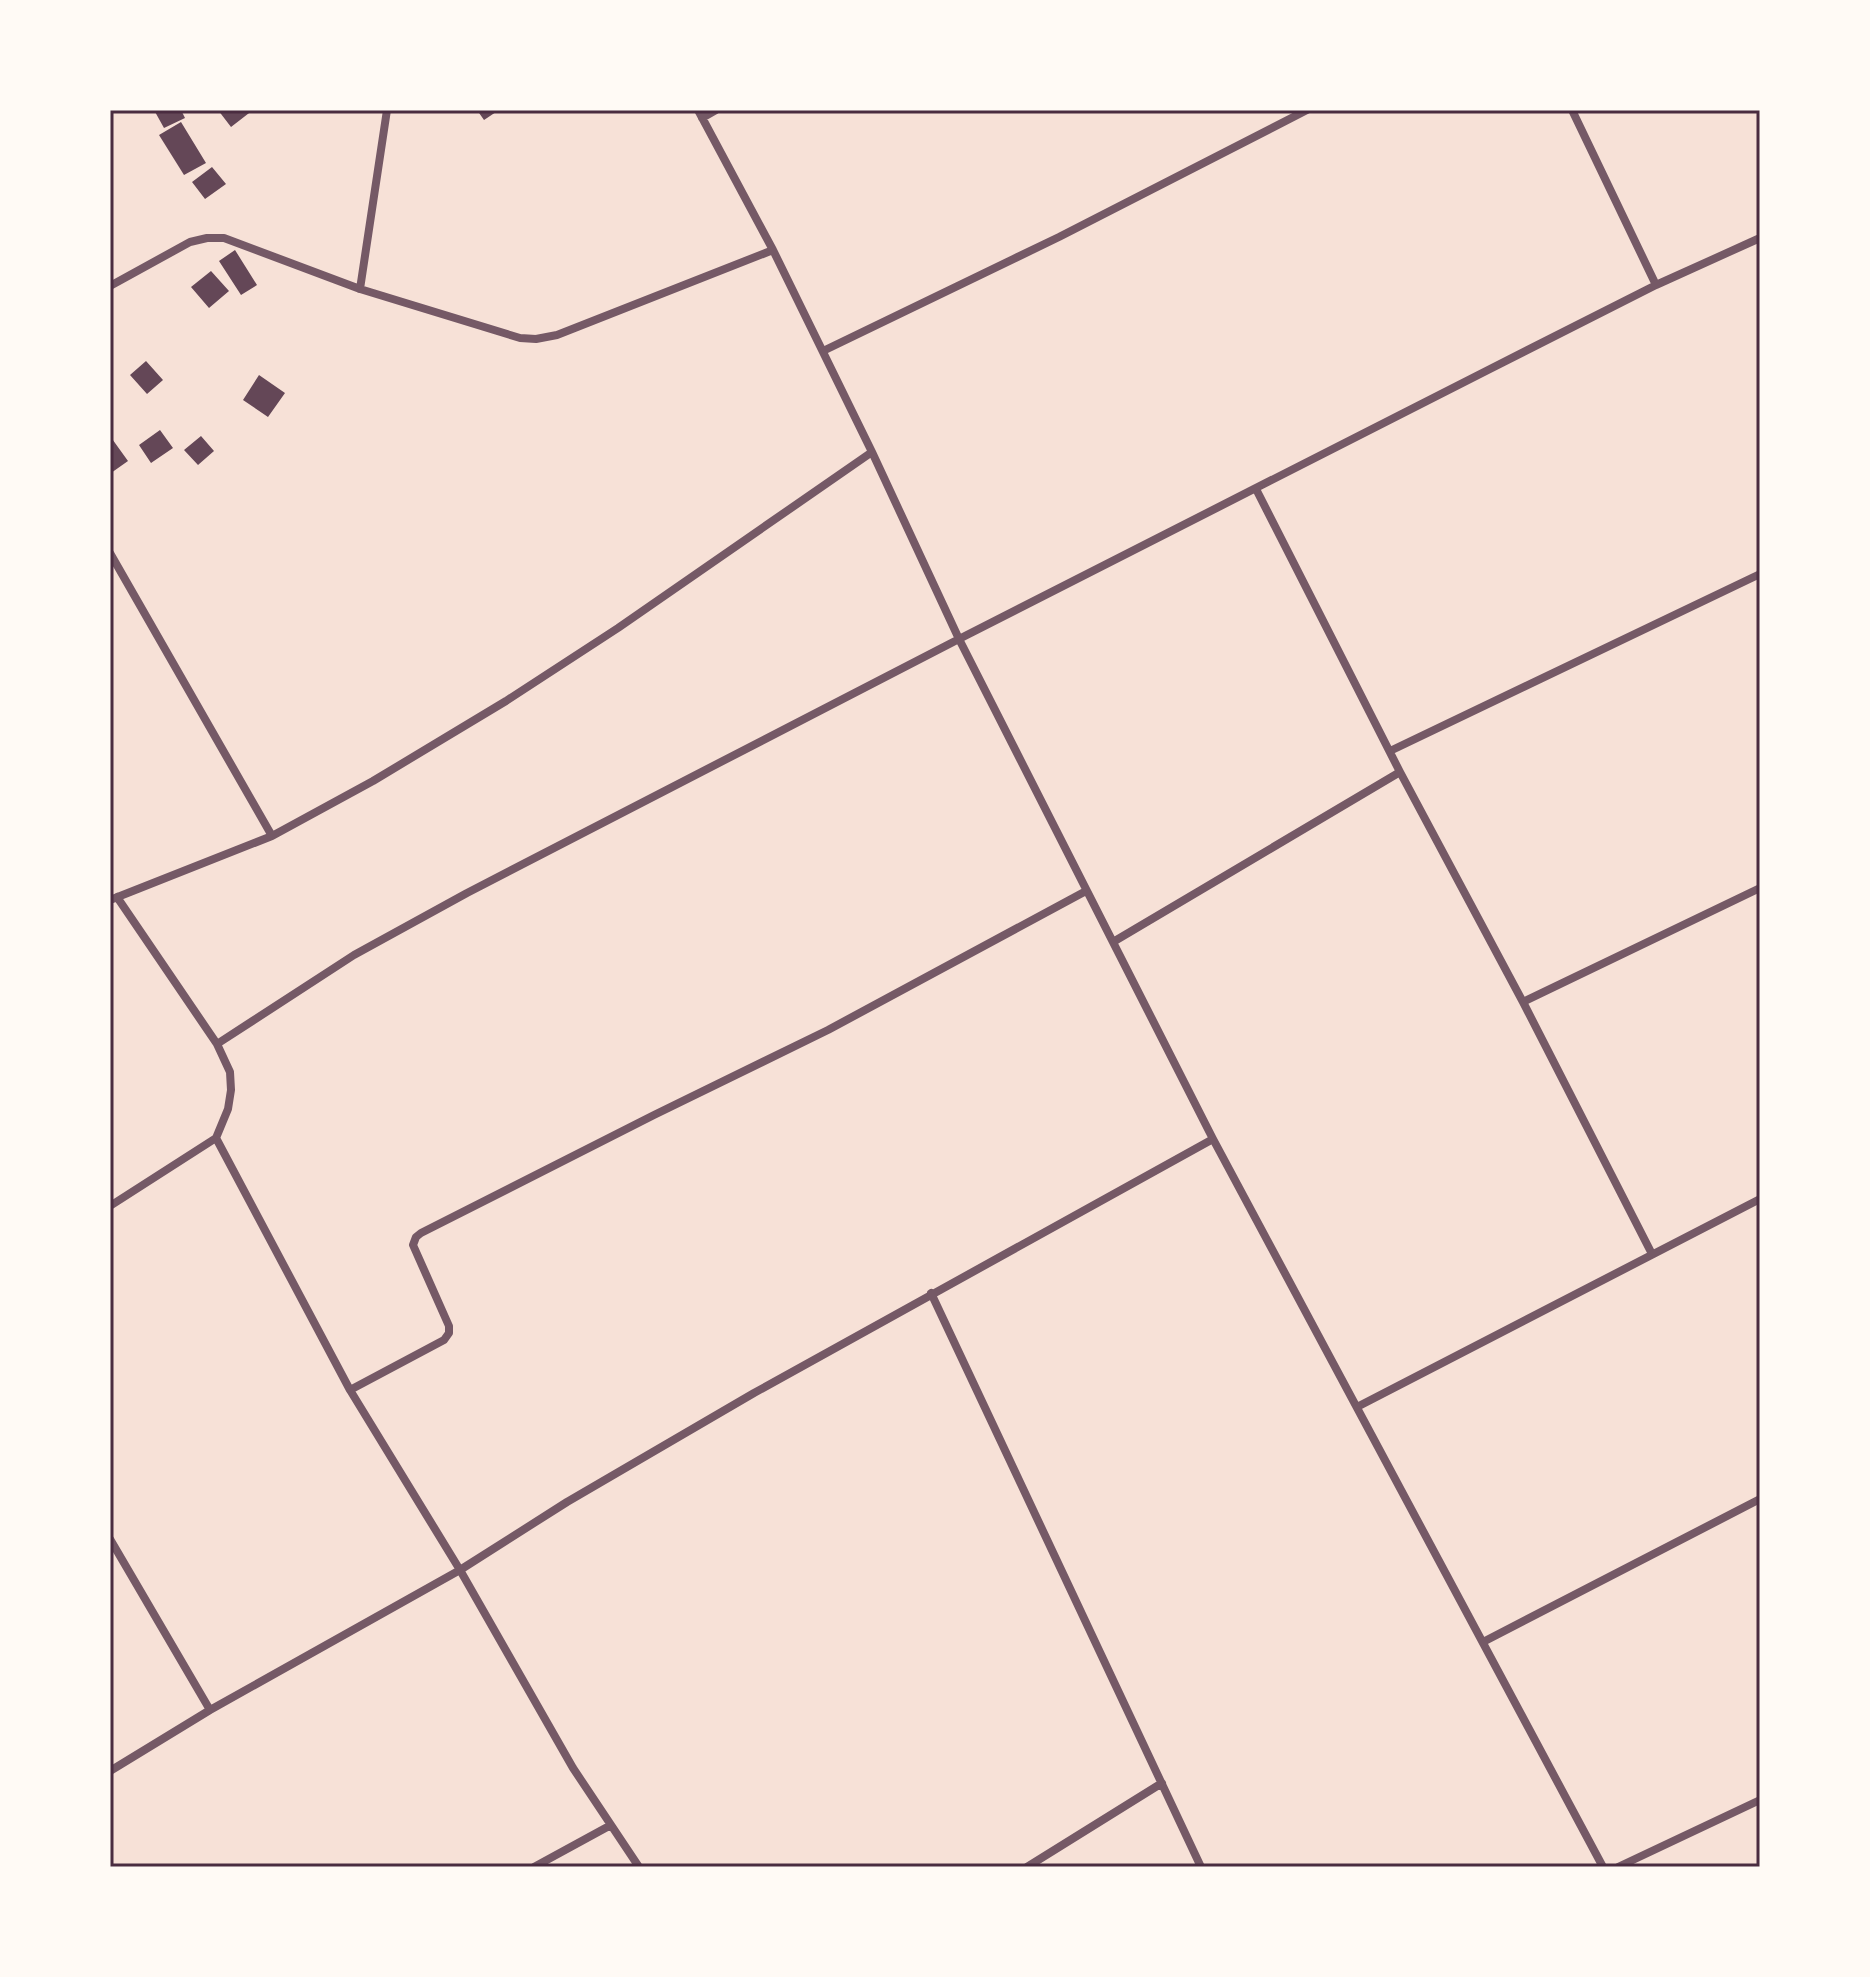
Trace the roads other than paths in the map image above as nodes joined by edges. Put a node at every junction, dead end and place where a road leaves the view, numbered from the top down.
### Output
1 (387, 110) edge
2 (716, 110) edge
3 (1307, 110) edge
4 (1572, 110) edge
5 (700, 114) edge
6 (1760, 238) edge
7 (773, 250) junction
8 (1656, 285) junction
9 (110, 286) edge
10 (360, 289) junction
11 (823, 351) junction
12 (872, 452) junction
13 (1256, 489) junction
14 (110, 553) edge
15 (1760, 574) edge
16 (959, 639) junction
17 (1390, 751) junction
18 (1400, 772) junction
19 (272, 836) junction
20 (1760, 888) edge
21 (1086, 891) junction
22 (113, 899) edge
23 (1113, 942) junction
24 (1523, 1002) junction
25 (217, 1044) junction
26 (216, 1138) junction
27 (1213, 1139) junction
28 (1760, 1199) edge
29 (110, 1206) edge
30 (1652, 1254) junction
31 (931, 1293) junction
32 (350, 1390) junction
33 (1357, 1407) junction
34 (1760, 1499) edge
35 (110, 1539) edge
36 (460, 1570) junction
37 (1483, 1642) junction
38 (210, 1710) junction
39 (110, 1771) edge
40 (1162, 1783) junction
41 (1760, 1800) edge
42 (611, 1825) junction
43 (534, 1867) edge
44 (639, 1867) edge
45 (1027, 1867) edge
46 (1201, 1867) edge
47 (1603, 1867) edge
48 (1618, 1867) edge

1 - 10 street
2 - 5 street
3 - 11 street
4 - 8 street
5 - 7 street
6 - 8 street
7 - 10 street
7 - 11 street
8 - 13 street
9 - 10 street
11 - 12 street
12 - 16 street
12 - 19 street
13 - 16 street
13 - 17 street
14 - 19 street
15 - 17 street
16 - 21 street
16 - 25 street
17 - 18 street
18 - 23 street
18 - 24 street
19 - 22 street
20 - 24 street
21 - 23 street
21 - 32 street
22 - 25 street
23 - 27 street
24 - 30 street
25 - 26 street
26 - 29 street
26 - 32 street
27 - 31 street
27 - 33 street
28 - 30 street
30 - 33 street
31 - 36 street
31 - 40 street
32 - 36 street
33 - 37 street
34 - 37 street
35 - 38 street
36 - 38 street
36 - 42 street
37 - 47 street
38 - 39 street
40 - 45 street
40 - 46 street
41 - 48 street
42 - 43 street
42 - 44 street

